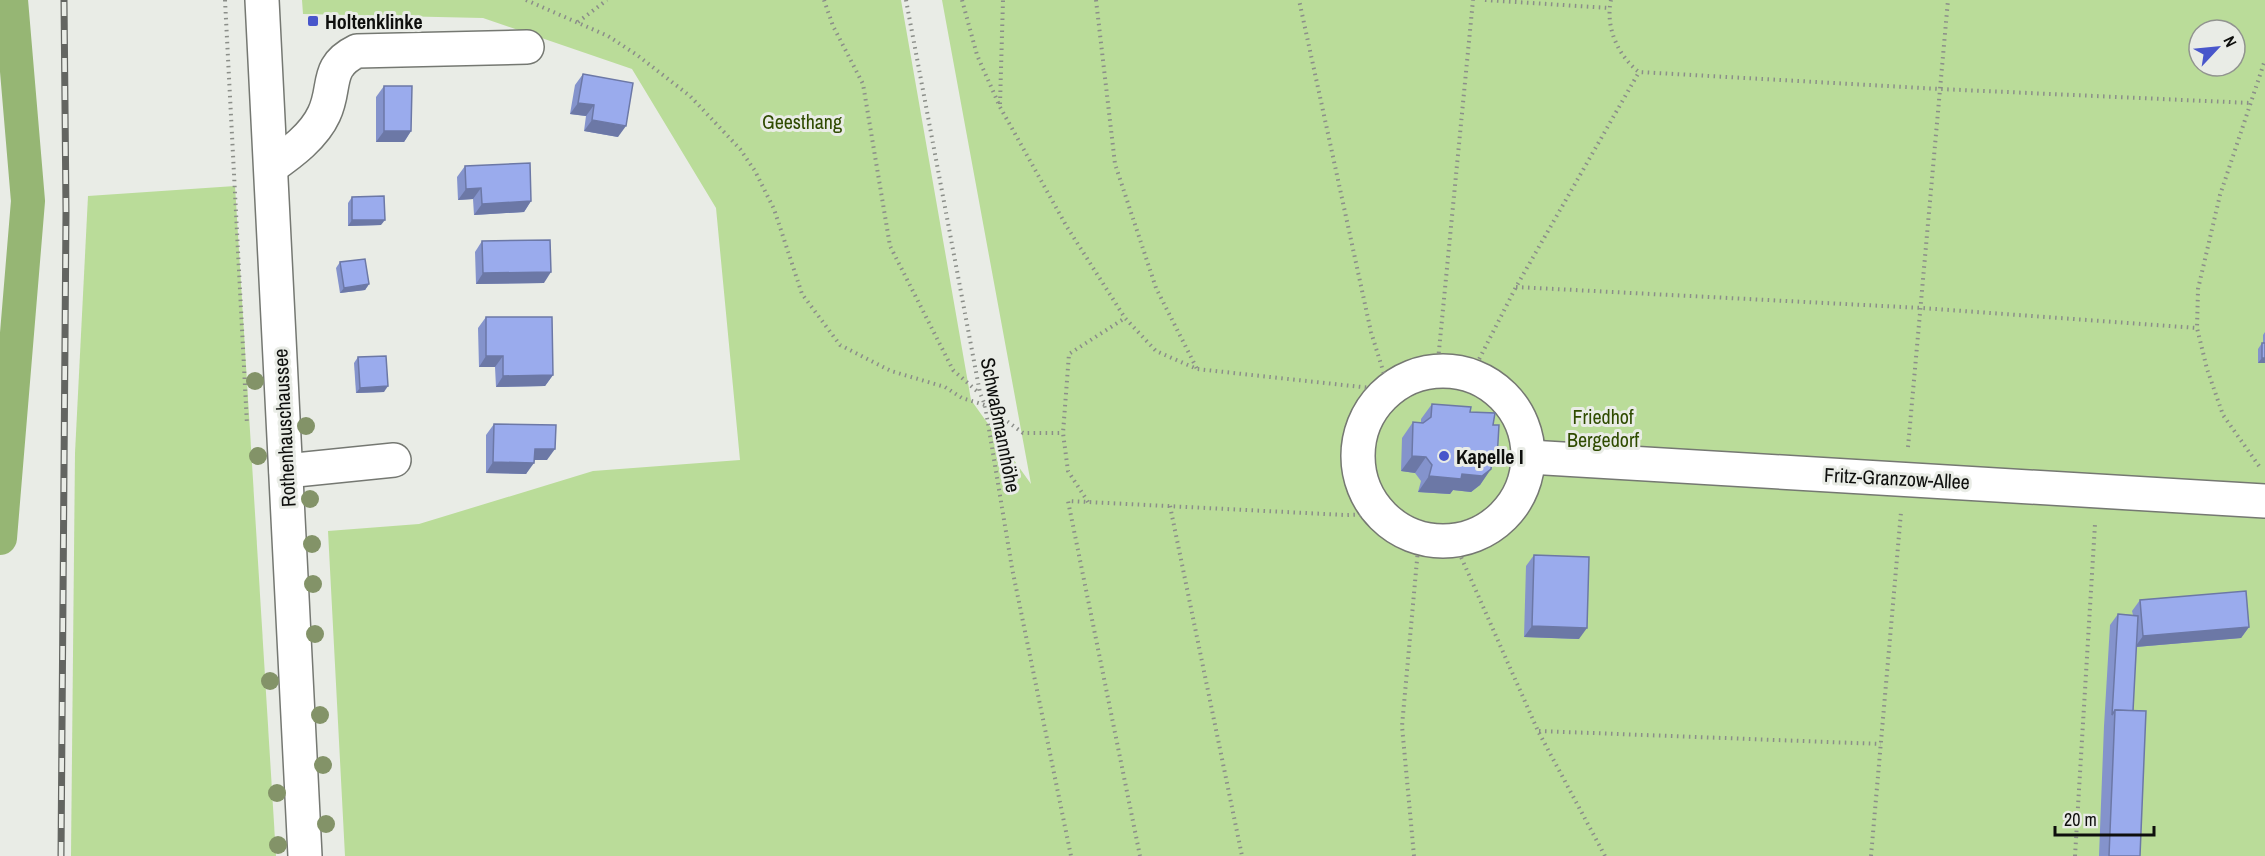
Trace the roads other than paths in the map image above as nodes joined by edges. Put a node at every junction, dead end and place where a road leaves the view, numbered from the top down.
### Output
1 (262, 0) edge
2 (527, 47) dead end
3 (271, 166) junction
4 (1529, 457) junction
5 (394, 460) dead end
6 (286, 471) junction
7 (2265, 501) edge
8 (305, 856) edge

1 - 3 main road, Rothenhauschaussee
2 - 3 main road
3 - 6 main road, Rothenhauschaussee
4 - 4 main road
4 - 7 main road, Fritz-Granzow-Allee
5 - 6 main road
6 - 8 main road, Rothenhauschaussee

